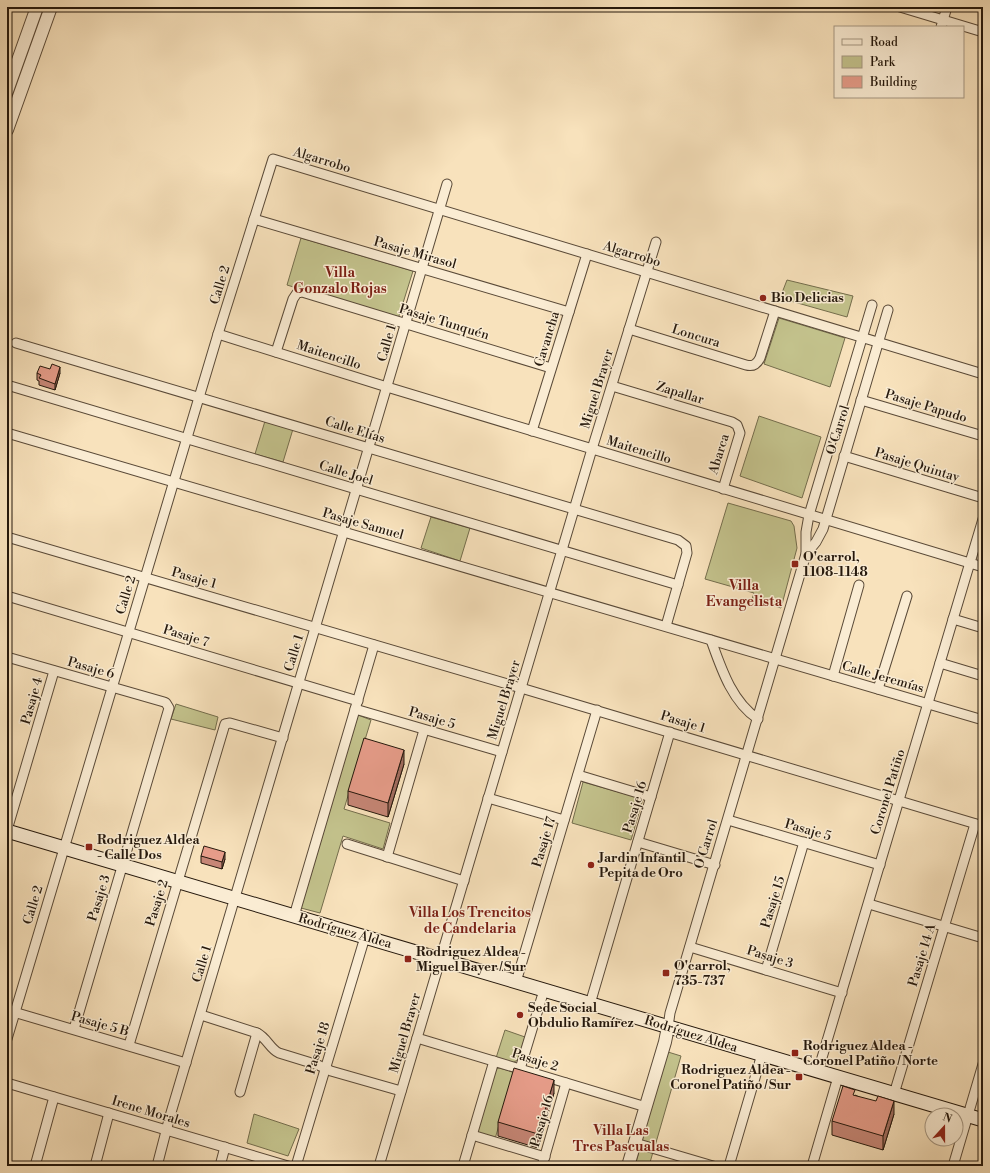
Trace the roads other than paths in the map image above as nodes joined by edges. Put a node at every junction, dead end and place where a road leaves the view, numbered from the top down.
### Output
1 (37, 7) edge
2 (51, 7) edge
3 (900, 7) edge
4 (947, 7) edge
5 (942, 23) edge
6 (956, 26) edge
7 (964, 28) edge
8 (983, 32) edge
9 (7, 91) edge
10 (7, 130) edge
11 (273, 159) joint
12 (447, 184) dead end
13 (439, 210) junction
14 (254, 219) junction
15 (656, 242) dead end
16 (587, 254) junction
17 (422, 269) junction
18 (647, 272) junction
19 (872, 305) dead end
20 (888, 310) dead end
21 (774, 311) junction
22 (569, 312) junction
23 (406, 324) junction
24 (629, 329) junction
25 (218, 334) junction
26 (862, 337) junction
27 (878, 342) junction
28 (16, 343) dead end
29 (276, 352) junction
30 (551, 368) junction
31 (983, 374) edge
32 (7, 385) edge
33 (612, 386) junction
34 (387, 387) junction
35 (199, 398) junction
36 (861, 400) junction
37 (738, 427) joint
38 (532, 431) junction
39 (7, 433) edge
40 (983, 436) edge
41 (187, 439) junction
42 (369, 448) junction
43 (592, 449) junction
44 (844, 456) junction
45 (174, 482) junction
46 (357, 489) junction
47 (722, 489) junction
48 (983, 498) edge
49 (575, 509) junction
50 (809, 515) junction
51 (983, 519) edge
52 (825, 520) junction
53 (344, 532) junction
54 (7, 537) edge
55 (562, 551) junction
56 (806, 554) junction
57 (970, 563) junction
58 (983, 567) edge
59 (145, 578) junction
60 (678, 585) junction
61 (859, 585) dead end
62 (550, 592) junction
63 (7, 596) edge
64 (907, 596) dead end
65 (953, 619) junction
66 (666, 626) junction
67 (316, 628) junction
68 (983, 628) edge
69 (129, 632) junction
70 (711, 640) junction
71 (374, 645) junction
72 (7, 657) edge
73 (775, 659) junction
74 (940, 663) junction
75 (54, 671) junction
76 (833, 676) junction
77 (983, 676) edge
78 (299, 683) junction
79 (112, 687) junction
80 (521, 688) junction
81 (878, 689) junction
82 (928, 704) junction
83 (168, 705) joint
84 (357, 705) junction
85 (597, 710) junction
86 (758, 719) junction
87 (983, 720) edge
88 (424, 730) junction
89 (670, 732) junction
90 (283, 738) junction
91 (502, 752) junction
92 (747, 755) junction
93 (578, 775) junction
94 (651, 797) junction
95 (488, 798) junction
96 (899, 801) junction
97 (564, 820) junction
98 (728, 820) junction
99 (979, 825) edge
100 (7, 831) edge
101 (638, 842) junction
102 (804, 842) junction
103 (347, 844) dead end
104 (64, 848) junction
105 (387, 857) junction
106 (880, 864) junction
107 (122, 865) junction
108 (715, 865) junction
109 (464, 881) junction
110 (177, 882) junction
111 (235, 899) junction
112 (868, 904) junction
113 (294, 916) junction
114 (944, 926) junction
115 (365, 937) junction
116 (983, 938) edge
117 (690, 947) junction
118 (440, 960) junction
119 (766, 970) junction
120 (516, 982) junction
121 (544, 990) junction
122 (842, 992) junction
123 (590, 1004) junction
124 (11, 1011) edge
125 (201, 1015) junction
126 (668, 1026) junction
127 (74, 1029) junction
128 (258, 1033) junction
129 (417, 1038) junction
130 (7, 1039) edge
131 (128, 1045) junction
132 (762, 1054) junction
133 (494, 1061) junction
134 (186, 1062) junction
135 (983, 1064) edge
136 (325, 1068) junction
137 (520, 1069) junction
138 (818, 1071) junction
139 (838, 1077) junction
140 (7, 1083) edge
141 (566, 1083) junction
142 (401, 1091) junction
143 (240, 1092) dead end
144 (894, 1094) junction
145 (54, 1097) junction
146 (646, 1107) junction
147 (109, 1113) junction
148 (968, 1116) junction
149 (983, 1120) edge
150 (166, 1130) junction
151 (472, 1135) junction
152 (635, 1143) junction
153 (225, 1147) junction
154 (543, 1161) edge
155 (35, 1166) edge
156 (95, 1166) edge
157 (157, 1166) edge
158 (220, 1166) edge
159 (288, 1166) edge
160 (296, 1166) edge
161 (379, 1166) edge
162 (463, 1166) edge
163 (628, 1166) edge
164 (714, 1166) edge
165 (728, 1166) edge
166 (812, 1166) edge
167 (953, 1166) edge

1 - 9 street
2 - 10 street
3 - 5 street
4 - 5 street
5 - 6 street
7 - 8 street
11 - 13 street, Algarrobo
11 - 14 street, Calle 2
12 - 13 street, Calle 1
13 - 16 street, Algarrobo
13 - 17 street, Calle 1
14 - 17 street, Pasaje Mirasol
14 - 25 street, Calle 2
15 - 18 street, Miguel Brayer
16 - 18 street, Algarrobo
16 - 22 street, Cavancha
17 - 22 street, Pasaje Mirasol
17 - 23 street, Calle 1
18 - 21 street, Algarrobo
18 - 24 street, Miguel Brayer
19 - 26 street, O'Carrol
20 - 27 street, O'Carrol
21 - 24 street, Loncura
21 - 26 street, Algarrobo
22 - 30 street, Cavancha
23 - 29 street, Pasaje Tunquén
23 - 30 street, Pasaje Tunquén
23 - 34 street, Calle 1
24 - 33 street, Miguel Brayer
25 - 29 street, Maitencillo
25 - 35 street, Calle 2
26 - 27 street, Algarrobo
26 - 50 street, O'Carrol
27 - 31 street, Algarrobo
27 - 36 street, O'Carrol
28 - 35 street, Calle Elías
29 - 34 street, Maitencillo
30 - 38 street, Cavancha
32 - 41 street, Calle Joel
33 - 37 street, Zapallar
33 - 43 street, Miguel Brayer
34 - 38 street, Maitencillo
34 - 42 street, Calle 1
35 - 41 street, Calle 2
35 - 42 street, Calle Elías
36 - 40 street, Pasaje Papudo
36 - 44 street, O'Carrol
37 - 47 street, Abarca
38 - 43 street, Maitencillo
39 - 45 street, Pasaje Samuel
41 - 45 street, Calle 2
41 - 46 street, Calle Joel
42 - 46 street, Calle 1
42 - 49 street, Calle Elías
43 - 47 street, Maitencillo
43 - 49 street, Miguel Brayer
44 - 48 street, Pasaje Quintay
44 - 52 street, O'Carrol
45 - 53 street, Pasaje Samuel
45 - 59 street, Calle 2
46 - 53 street, Calle 1
46 - 55 street, Calle Joel
47 - 50 street, Maitencillo
49 - 55 street, Miguel Brayer
49 - 60 street, Calle Elías
50 - 52 street, Maitencillo
50 - 56 street, O'Carrol
51 - 57 street, Coronel Patiño
52 - 56 street, O'Carrol
52 - 57 street, Maitencillo
53 - 62 street, Pasaje Samuel
53 - 67 street, Calle 1
54 - 59 street, Pasaje 1
55 - 60 street, Calle Joel
55 - 62 street, Miguel Brayer
56 - 73 street, O'Carrol
57 - 58 street, Maitencillo
57 - 65 street, Coronel Patiño
59 - 67 street, Pasaje 1
59 - 69 street, Calle 2
60 - 66 street
61 - 76 street
62 - 66 street, Pasaje Samuel
62 - 80 street, Miguel Brayer
63 - 69 street, Pasaje 7
64 - 81 street
65 - 68 street
65 - 74 street, Coronel Patiño
66 - 70 street, Pasaje Samuel
67 - 71 street, Pasaje 1
67 - 78 street, Calle 1
69 - 78 street, Pasaje 7
69 - 79 street, Calle 2
70 - 73 street, Calle Jeremías
70 - 86 street
71 - 80 street, Pasaje 1
71 - 84 street
72 - 75 street, Pasaje 6
73 - 76 street, Calle Jeremías
73 - 86 street, O'Carrol
74 - 77 street
74 - 82 street, Coronel Patiño
75 - 79 street, Pasaje 6
75 - 100 street, Pasaje 4
76 - 81 street, Calle Jeremías
78 - 84 street, Pasaje 7
78 - 90 street, Calle 1
79 - 83 street, Pasaje 6
79 - 104 street, Calle 2
80 - 85 street, Pasaje 1
80 - 91 street, Miguel Brayer
81 - 82 street, Calle Jeremías
82 - 87 street, Calle Jeremías
82 - 96 street, Coronel Patiño
83 - 107 street, Pasaje 3
84 - 88 street, Pasaje 5
84 - 113 street
85 - 89 street, Pasaje 1
85 - 93 street, Pasaje 17
86 - 92 street, O'Carrol
88 - 91 street, Pasaje 5
88 - 105 street
89 - 92 street, Pasaje 1
89 - 94 street, Pasaje 16
90 - 110 street, Pasaje 2
90 - 111 street, Calle 1
91 - 95 street, Miguel Brayer
92 - 96 street, Pasaje 1
92 - 98 street, O'Carrol
93 - 94 street
93 - 97 street, Pasaje 17
94 - 101 street, Pasaje 16
95 - 97 street
95 - 109 street, Miguel Brayer
96 - 99 street, Pasaje 1
96 - 106 street, Coronel Patiño
97 - 120 street, Pasaje 17
98 - 102 street, Pasaje 5
98 - 108 street, O'Carrol
99 - 114 street, Pasaje 14 A
100 - 104 main road, Rodríguez Aldea
101 - 108 street
101 - 123 street, Pasaje 16
102 - 106 street, Pasaje 5
102 - 119 street, Pasaje 15
103 - 105 street
104 - 107 main road, Rodríguez Aldea
104 - 124 street, Calle 2
105 - 109 street
106 - 112 street, Coronel Patiño
107 - 110 main road, Rodríguez Aldea
107 - 127 street, Pasaje 3
108 - 117 street, O'Carrol
109 - 118 street, Miguel Brayer
110 - 111 main road, Rodríguez Aldea
110 - 131 street, Pasaje 2
111 - 113 main road, Rodríguez Aldea
111 - 125 street, Calle 1
112 - 114 street
112 - 122 street, Coronel Patiño
113 - 115 main road, Rodríguez Aldea
114 - 116 street
114 - 144 street, Pasaje 14 A
115 - 118 main road, Rodríguez Aldea
115 - 136 street, Pasaje 18
117 - 119 street, Pasaje 3
117 - 126 street, O'Carrol
118 - 120 main road, Rodríguez Aldea
118 - 129 street, Miguel Brayer
119 - 122 street, Pasaje 3
120 - 121 main road, Rodríguez Aldea
121 - 123 main road, Rodríguez Aldea
121 - 137 street
122 - 138 street, Coronel Patiño
123 - 126 main road, Rodríguez Aldea
124 - 127 street, Pasaje 5 B
124 - 130 street, Calle 2
125 - 128 street
125 - 134 street, Calle 1
126 - 132 main road, Rodríguez Aldea
126 - 146 street, O'Carrol
127 - 131 street, Pasaje 5 B
128 - 136 street
128 - 143 street
129 - 133 street, Pasaje 2
129 - 142 street, Miguel Brayer
131 - 134 street, Pasaje 5 B
132 - 138 main road, Rodríguez Aldea
132 - 165 street
133 - 137 street, Pasaje 2
133 - 151 street
134 - 150 street, Calle 1
135 - 148 street
136 - 142 street
136 - 160 street, Pasaje 18
137 - 141 street, Pasaje 2
138 - 139 main road, Rodríguez Aldea
139 - 144 main road, Rodríguez Aldea
139 - 166 street
140 - 145 street, Irene Morales
141 - 146 street, Pasaje 2
141 - 154 street, Pasaje 16
142 - 161 street, Miguel Brayer
144 - 148 main road, Rodríguez Aldea
145 - 147 street, Irene Morales
145 - 155 street
146 - 152 street, O'Carrol
147 - 150 street, Irene Morales
147 - 156 street
148 - 149 main road, Rodríguez Aldea
148 - 167 street
150 - 153 street, Irene Morales
150 - 157 street, Calle 1
151 - 154 street
151 - 162 street
152 - 163 street, O'Carrol
152 - 164 street
153 - 158 street
153 - 159 street, Irene Morales

